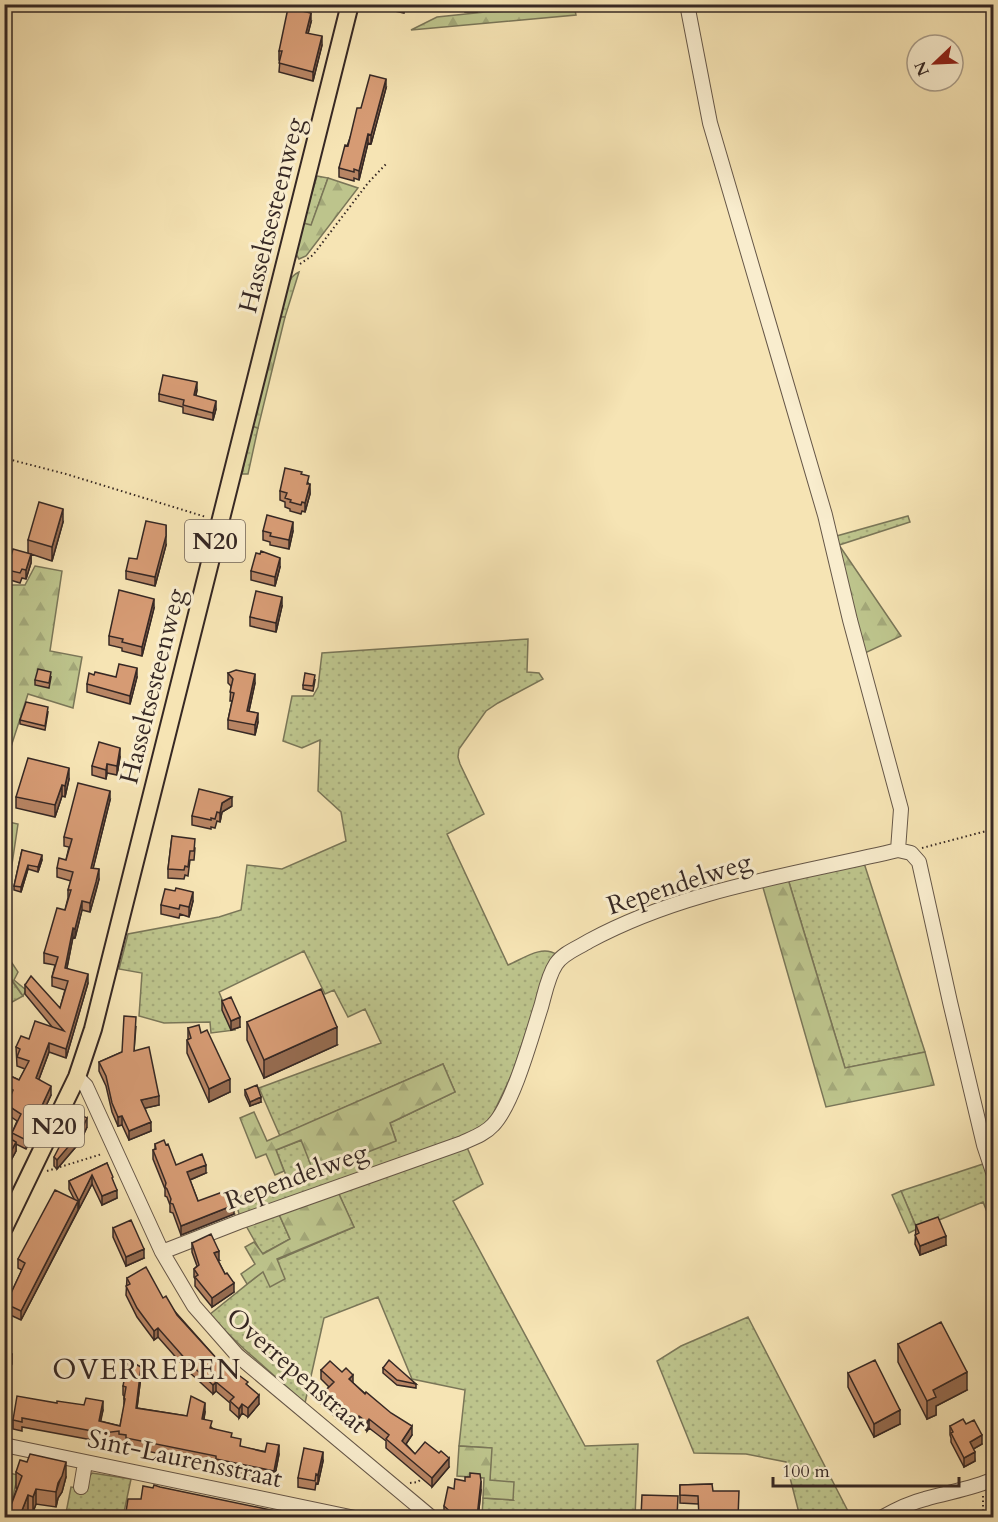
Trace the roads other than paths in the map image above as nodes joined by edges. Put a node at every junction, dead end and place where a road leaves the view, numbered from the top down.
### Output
1 (350, 4) edge
2 (687, 4) edge
3 (905, 852) junction
4 (77, 1077) junction
5 (993, 1175) edge
6 (4, 1228) edge
7 (162, 1252) junction
8 (4, 1445) edge
9 (85, 1462) junction
10 (988, 1482) edge
11 (81, 1487) dead end
12 (423, 1515) edge
13 (355, 1518) edge
14 (881, 1518) edge

1 - 4 main road, Hasseltsesteenweg / N20
2 - 3 street
3 - 5 street
3 - 7 street, Rependelweg
4 - 6 main road, Hasseltsesteenweg / N20
4 - 7 street, Overrepenstraat
7 - 12 street, Overrepenstraat
8 - 9 street, Sint-Laurensstraat
9 - 11 street
9 - 13 street, Sint-Laurensstraat
10 - 14 street

